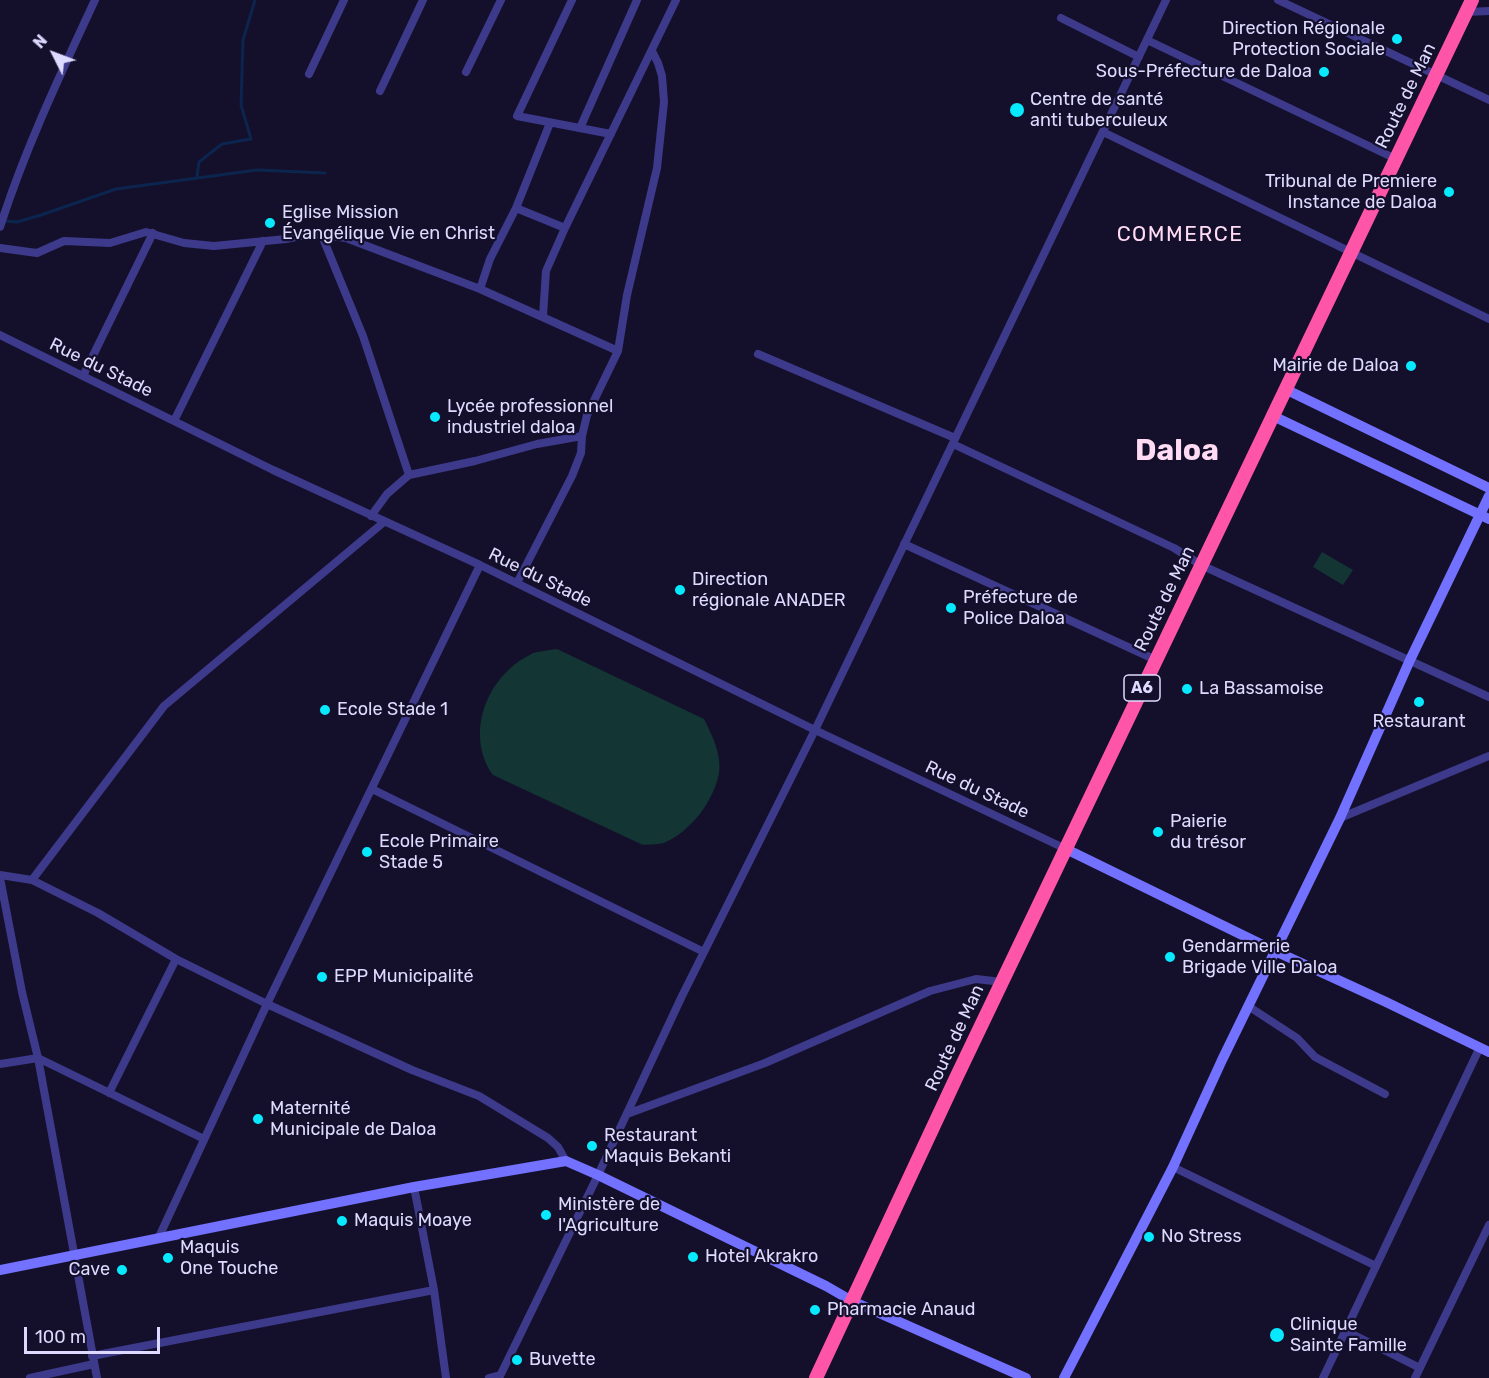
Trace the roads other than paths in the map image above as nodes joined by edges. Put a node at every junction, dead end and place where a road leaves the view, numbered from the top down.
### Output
1 (96, 0) edge
2 (344, 0) edge
3 (423, 0) edge
4 (501, 0) edge
5 (572, 0) edge
6 (637, 0) edge
7 (676, 0) edge
8 (1166, 0) edge
9 (1278, 0) edge
10 (1469, 6) edge
11 (1489, 11) edge
12 (1062, 18) dead end
13 (1147, 40) junction
14 (652, 51) junction
15 (1138, 57) junction
16 (466, 72) dead end
17 (309, 74) dead end
18 (1437, 74) junction
19 (380, 91) dead end
20 (1489, 100) edge
21 (550, 123) junction
22 (580, 128) junction
23 (1102, 132) junction
24 (611, 134) junction
25 (1396, 159) junction
26 (516, 208) junction
27 (0, 227) edge
28 (565, 228) junction
29 (153, 233) junction
30 (322, 236) junction
31 (263, 241) junction
32 (0, 248) edge
33 (1351, 252) junction
34 (480, 289) junction
35 (543, 316) junction
36 (1489, 319) edge
37 (0, 335) edge
38 (618, 351) junction
39 (758, 354) dead end
40 (83, 376) junction
41 (1285, 389) junction
42 (1273, 416) junction
43 (174, 421) junction
44 (582, 436) junction
45 (954, 441) junction
46 (409, 475) junction
47 (1489, 488) edge
48 (1489, 496) edge
49 (371, 516) junction
50 (1485, 517) edge
51 (384, 522) junction
52 (904, 544) junction
53 (480, 565) junction
54 (1202, 565) junction
55 (517, 583) junction
56 (1156, 660) junction
57 (1410, 660) junction
58 (1489, 696) edge
59 (815, 730) junction
60 (1489, 756) edge
61 (372, 789) junction
62 (1340, 818) junction
63 (1066, 849) junction
64 (0, 877) edge
65 (32, 880) junction
66 (1275, 951) junction
67 (704, 952) junction
68 (176, 959) junction
69 (1002, 982) junction
70 (267, 1004) junction
71 (1248, 1006) junction
72 (1485, 1050) edge
73 (38, 1058) junction
74 (0, 1064) edge
75 (109, 1093) junction
76 (1385, 1094) dead end
77 (627, 1114) junction
78 (204, 1139) junction
79 (566, 1161) junction
80 (1173, 1167) junction
81 (598, 1175) junction
82 (414, 1186) junction
83 (1489, 1225) edge
84 (158, 1239) junction
85 (75, 1255) junction
86 (1376, 1266) junction
87 (0, 1270) edge
88 (434, 1290) junction
89 (852, 1301) junction
90 (1346, 1331) junction
91 (93, 1360) junction
92 (1420, 1368) junction
93 (500, 1376) edge
94 (30, 1378) edge
95 (97, 1378) edge
96 (446, 1378) edge
97 (489, 1378) edge
98 (816, 1378) edge
99 (1026, 1378) edge
100 (1064, 1378) edge
101 (1323, 1378) edge
102 (1416, 1378) edge

1 - 27 street
2 - 17 street
3 - 19 street
4 - 16 street
5 - 21 street
6 - 22 street
7 - 14 street
8 - 13 street
9 - 18 street
10 - 11 street
10 - 18 highway, Route de Man / A6
12 - 15 street
13 - 15 street
13 - 25 street
14 - 24 street
14 - 38 street
15 - 23 street
18 - 20 street
18 - 25 highway, Route de Man / A6
21 - 22 street
21 - 26 street
22 - 24 street
23 - 33 street
23 - 45 street
24 - 28 street
25 - 33 highway, Route de Man / A6
26 - 28 street
26 - 34 street
28 - 35 street
29 - 31 street
29 - 32 street
29 - 40 street
30 - 31 street
30 - 34 street
30 - 46 street
31 - 43 street
33 - 36 street
33 - 41 highway, Route de Man / A6
34 - 35 street
35 - 38 street
37 - 40 street, Rue du Stade
38 - 44 street
39 - 45 street
40 - 43 street, Rue du Stade
41 - 42 highway, Route de Man / A6
41 - 47 street
42 - 50 street
42 - 54 highway, Route de Man / A6
43 - 49 street, Rue du Stade
44 - 46 street
44 - 55 street
45 - 52 street
45 - 54 street
46 - 49 street
48 - 50 street
49 - 51 street, Rue du Stade
50 - 57 street
51 - 53 street, Rue du Stade
51 - 65 street
52 - 56 street
52 - 59 street
53 - 55 street, Rue du Stade
53 - 61 street
54 - 56 highway, Route de Man / A6
54 - 57 street
55 - 59 street, Rue du Stade
56 - 63 highway, Route de Man / A6
57 - 58 street
57 - 62 street
59 - 63 street, Rue du Stade
59 - 67 street
60 - 62 street
61 - 67 street
61 - 70 street
62 - 66 street
63 - 66 street
63 - 69 highway, Route de Man / A6
64 - 65 street
64 - 73 street
65 - 68 street
66 - 71 street
66 - 72 street
67 - 77 street
68 - 70 street
68 - 75 street
69 - 77 street
69 - 89 highway, Route de Man / A6
70 - 78 street
70 - 79 street
71 - 76 street
71 - 80 street
72 - 86 street
73 - 74 street
73 - 75 street
73 - 85 street
75 - 78 street
77 - 81 street
78 - 84 street
79 - 81 street
79 - 82 street
80 - 86 street
80 - 100 street
81 - 89 street
81 - 93 street
82 - 84 street
82 - 88 street
83 - 92 street
84 - 85 street
85 - 87 street
85 - 91 street
86 - 90 street
88 - 91 street
88 - 96 street
89 - 98 highway, Route de Man / A6
89 - 99 street
90 - 92 street
90 - 101 street
91 - 94 street
91 - 95 street
92 - 102 street
93 - 97 street

